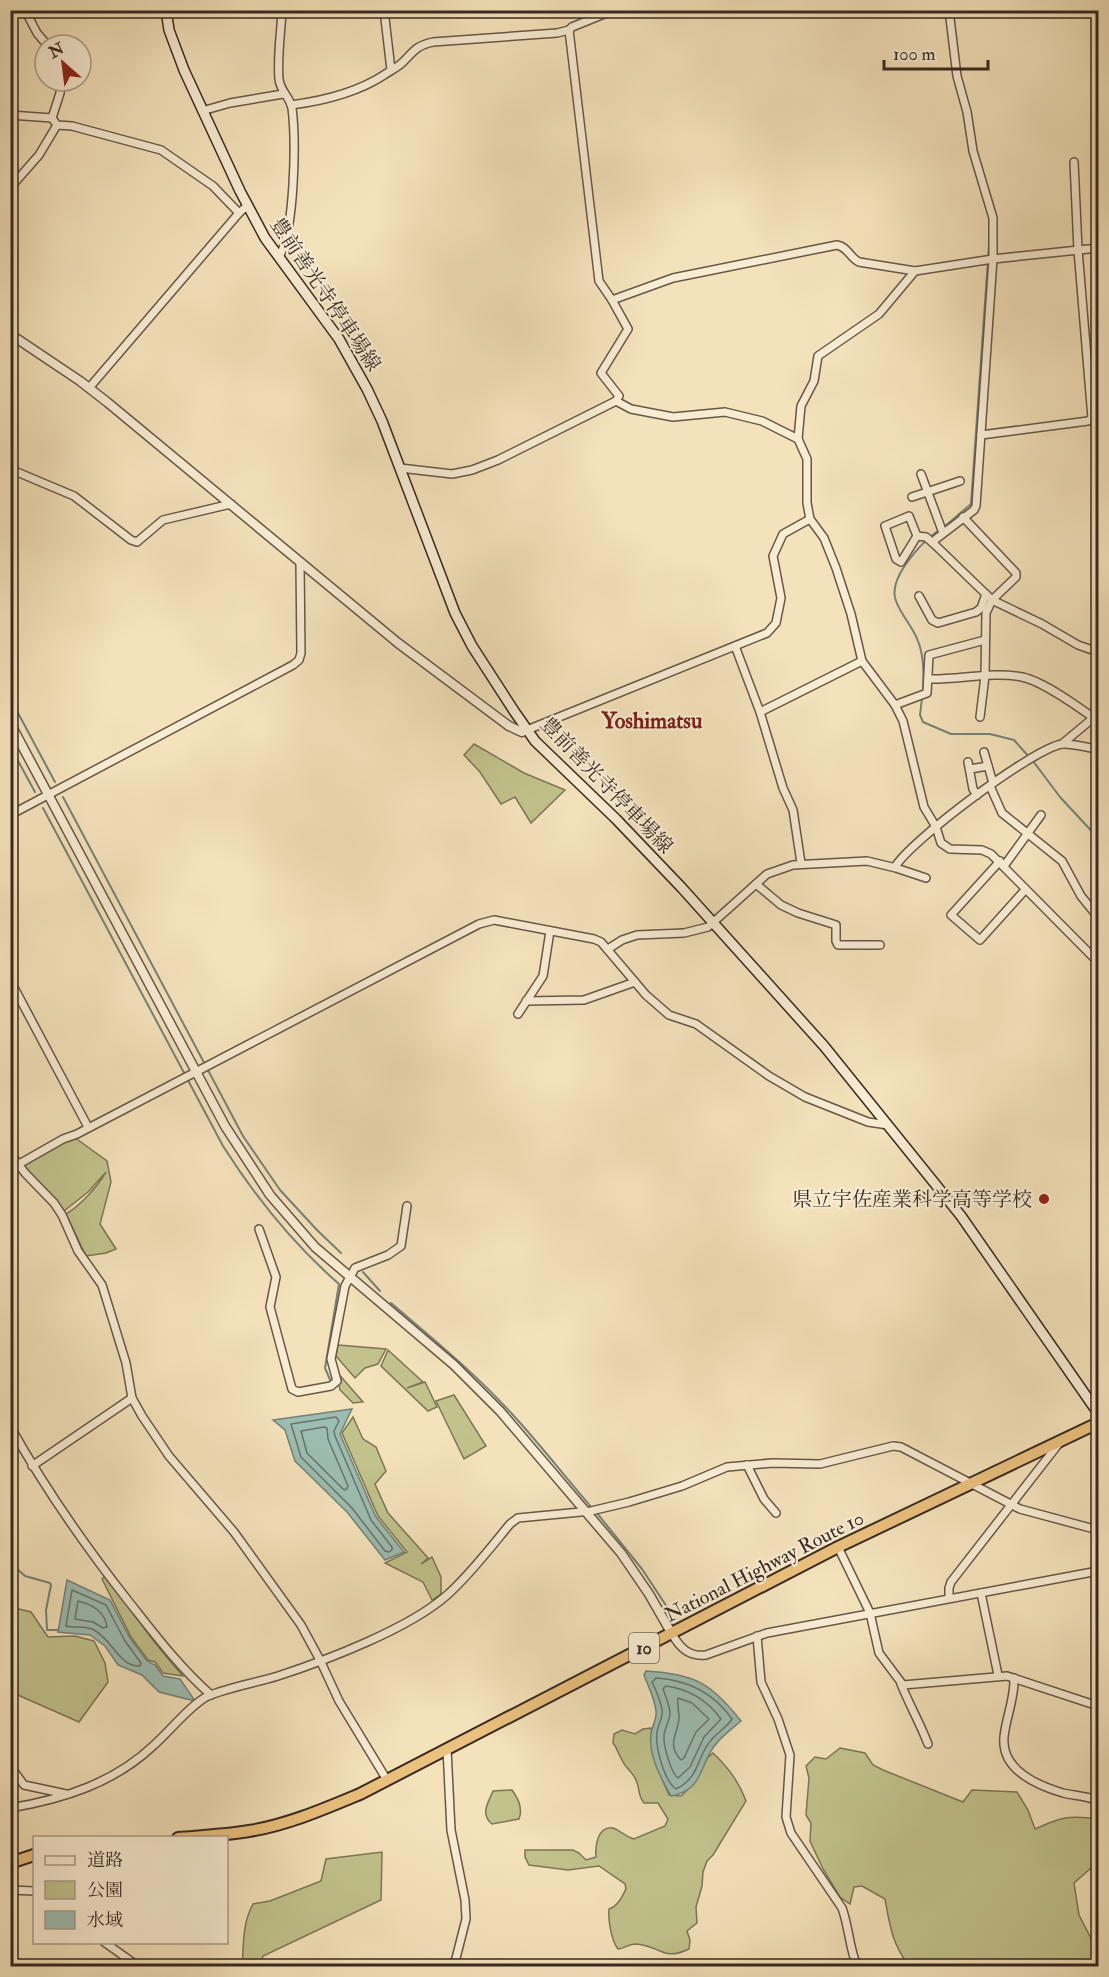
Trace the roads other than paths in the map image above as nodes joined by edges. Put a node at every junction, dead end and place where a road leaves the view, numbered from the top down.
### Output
1 (25, 10) edge
2 (165, 10) edge
3 (282, 10) edge
4 (384, 10) edge
5 (614, 10) edge
6 (949, 10) edge
7 (569, 30) junction
8 (37, 33) edge
9 (391, 70) junction
10 (60, 93) edge
11 (283, 94) junction
12 (291, 105) junction
13 (202, 111) junction
14 (10, 115) edge
15 (52, 118) junction
16 (57, 125) junction
17 (1074, 162) dead end
18 (10, 188) edge
19 (248, 206) junction
20 (239, 213) junction
21 (1098, 248) edge
22 (1078, 250) junction
23 (279, 257) junction
24 (993, 259) junction
25 (915, 271) junction
26 (612, 300) junction
27 (10, 334) edge
28 (89, 388) junction
29 (616, 401) junction
30 (981, 435) junction
31 (798, 439) junction
32 (10, 467) edge
33 (400, 468) junction
34 (921, 474) dead end
35 (960, 481) dead end
36 (927, 492) junction
37 (912, 497) dead end
38 (231, 504) junction
39 (963, 517) junction
40 (810, 519) junction
41 (943, 533) junction
42 (917, 536) junction
43 (933, 543) junction
44 (300, 563) junction
45 (986, 594) junction
46 (919, 596) dead end
47 (992, 600) junction
48 (985, 640) junction
49 (735, 646) junction
50 (1098, 652) edge
51 (862, 661) junction
52 (985, 676) junction
53 (928, 679) junction
54 (895, 705) junction
55 (759, 712) junction
56 (980, 717) dead end
57 (1097, 718) edge
58 (10, 723) edge
59 (527, 730) junction
60 (1062, 744) junction
61 (1098, 750) edge
62 (984, 752) dead end
63 (988, 766) junction
64 (991, 785) junction
65 (49, 795) junction
66 (977, 795) junction
67 (1041, 815) dead end
68 (10, 816) edge
69 (936, 827) junction
70 (1028, 834) junction
71 (801, 863) junction
72 (1002, 864) junction
73 (895, 867) junction
74 (926, 878) dead end
75 (756, 884) junction
76 (1025, 890) junction
77 (1098, 917) edge
78 (713, 921) junction
79 (550, 931) junction
80 (880, 945) dead end
81 (608, 949) junction
82 (1098, 962) edge
83 (10, 980) edge
84 (635, 982) junction
85 (526, 1000) junction
86 (518, 1014) dead end
87 (196, 1072) junction
88 (888, 1125) junction
89 (88, 1127) junction
90 (10, 1153) edge
91 (19, 1164) junction
92 (407, 1206) dead end
93 (259, 1229) dead end
94 (349, 1277) junction
95 (132, 1398) junction
96 (1098, 1413) edge
97 (1098, 1423) edge
98 (10, 1426) edge
99 (1062, 1440) junction
100 (747, 1465) junction
101 (32, 1466) junction
102 (969, 1484) junction
103 (1012, 1505) junction
104 (591, 1511) junction
105 (776, 1513) dead end
106 (1098, 1530) edge
107 (838, 1547) junction
108 (1098, 1571) edge
109 (981, 1593) junction
110 (949, 1598) junction
111 (870, 1613) junction
112 (672, 1634) junction
113 (757, 1636) junction
114 (320, 1660) junction
115 (998, 1676) junction
116 (1014, 1678) junction
117 (901, 1684) junction
118 (211, 1695) junction
119 (1098, 1706) edge
120 (928, 1744) dead end
121 (447, 1749) junction
122 (10, 1766) edge
123 (387, 1780) junction
124 (69, 1794) junction
125 (1098, 1800) edge
126 (10, 1809) edge
127 (201, 1836) edge
128 (33, 1855) edge
129 (10, 1863) edge
130 (10, 1890) edge
131 (33, 1891) edge
132 (107, 1944) edge
133 (138, 1966) edge
134 (454, 1966) edge
135 (857, 1966) edge

1 - 8 street
2 - 13 main road, 豊前善光寺停車場線
3 - 11 street
4 - 9 street
5 - 7 street
6 - 24 street
7 - 9 street
7 - 26 street
9 - 12 street
10 - 15 street
11 - 12 street
11 - 13 street
12 - 23 street
13 - 19 main road, 豊前善光寺停車場線
14 - 15 street
15 - 16 street
16 - 18 street
16 - 20 street
17 - 22 street
19 - 20 street
19 - 23 main road, 豊前善光寺停車場線
20 - 28 street
21 - 22 street
22 - 24 street
22 - 30 street
23 - 33 main road, 豊前善光寺停車場線
24 - 25 street
24 - 30 street
25 - 26 street
25 - 31 street
26 - 29 street
27 - 28 street
28 - 38 street
29 - 31 street
29 - 33 street
30 - 39 street
31 - 40 street
32 - 38 street
33 - 59 main road, 豊前善光寺停車場線
34 - 36 street
35 - 36 street
36 - 37 street
36 - 41 street
38 - 44 street
39 - 41 street
39 - 47 street
40 - 49 street
40 - 51 street
41 - 43 street
42 - 42 street
42 - 43 street
43 - 45 street
44 - 59 street
44 - 65 street
45 - 46 street
45 - 47 street
47 - 48 street
47 - 50 street
48 - 52 street
48 - 53 street
49 - 55 street
49 - 59 street
51 - 54 street
51 - 55 street
52 - 53 street
52 - 56 street
52 - 57 street
53 - 54 street
54 - 69 street
55 - 71 street
57 - 60 street
58 - 65 street
59 - 78 main road, 豊前善光寺停車場線
60 - 61 street
60 - 64 street
62 - 63 street
63 - 64 street
63 - 66 street
64 - 66 street
64 - 70 street
65 - 68 street
65 - 87 street
66 - 69 street
67 - 70 street
69 - 72 street
69 - 73 street
70 - 72 street
70 - 77 street
71 - 73 street
71 - 75 street
72 - 76 street
72 - 76 street
73 - 74 street
75 - 78 street
75 - 80 street
76 - 82 street
78 - 81 street
78 - 88 main road, 豊前善光寺停車場線
79 - 81 street
79 - 85 street
79 - 87 street
81 - 84 street
83 - 89 street
84 - 85 street
84 - 88 street
85 - 86 street
87 - 89 street
87 - 94 street
88 - 96 main road, 豊前善光寺停車場線
89 - 91 street
90 - 91 street
91 - 95 street
92 - 94 street
93 - 94 street
94 - 104 street
95 - 101 street
95 - 114 street
97 - 99 highway, National Highway Route 10 / 10
98 - 101 street
99 - 102 highway, National Highway Route 10 / 10
99 - 103 street
100 - 102 street
100 - 104 street
100 - 105 street
101 - 118 street
102 - 103 street
102 - 107 highway, National Highway Route 10 / 10
103 - 106 street
103 - 110 street
104 - 112 street
104 - 114 street
107 - 111 street
107 - 112 highway, National Highway Route 10 / 10
108 - 109 street
109 - 110 street
109 - 115 street
110 - 111 street
111 - 113 street
111 - 117 street
112 - 113 street
112 - 121 highway, National Highway Route 10 / 10
113 - 135 street
114 - 118 street
114 - 123 street
115 - 116 street
115 - 117 street
116 - 119 street
116 - 125 street
117 - 120 street
118 - 124 street
121 - 123 highway, National Highway Route 10 / 10
121 - 134 street
122 - 124 street
123 - 127 highway, National Highway Route 10 / 10
124 - 126 street
128 - 129 highway
130 - 131 street
132 - 133 street

